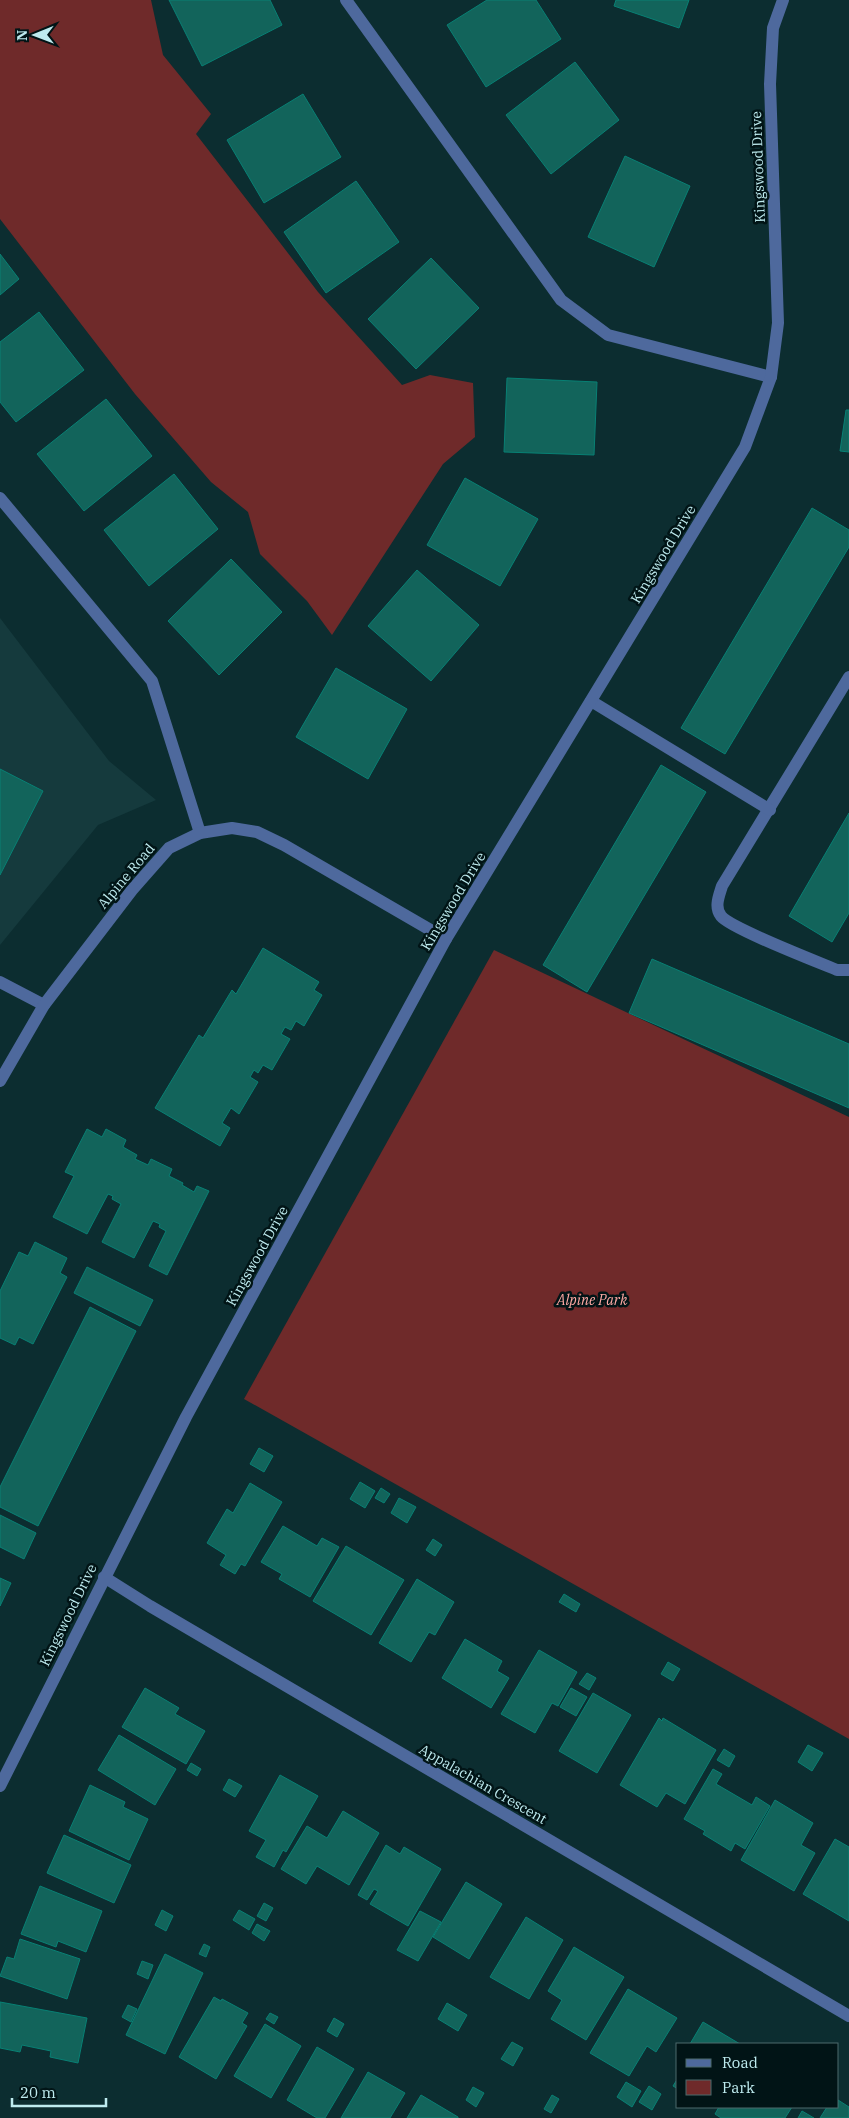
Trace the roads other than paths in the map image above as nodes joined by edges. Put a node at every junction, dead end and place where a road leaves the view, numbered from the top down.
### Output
1 (346, 0) edge
2 (783, 0) edge
3 (771, 378) junction
4 (0, 498) edge
5 (849, 677) edge
6 (591, 701) junction
7 (770, 810) junction
8 (200, 832) junction
9 (446, 940) junction
10 (849, 970) edge
11 (0, 982) edge
12 (44, 1005) junction
13 (0, 1081) edge
14 (104, 1577) junction
15 (0, 1786) edge
16 (849, 2016) edge

1 - 3 street
2 - 3 street, Kingswood Drive
3 - 6 street, Kingswood Drive
4 - 8 street
5 - 7 street
6 - 7 street
6 - 9 street, Kingswood Drive
7 - 10 street
8 - 9 street, Alpine Road
8 - 12 street, Alpine Road
9 - 14 street, Kingswood Drive
11 - 12 street
12 - 13 street, Alpine Road
14 - 15 street, Kingswood Drive
14 - 16 street, Appalachian Crescent

